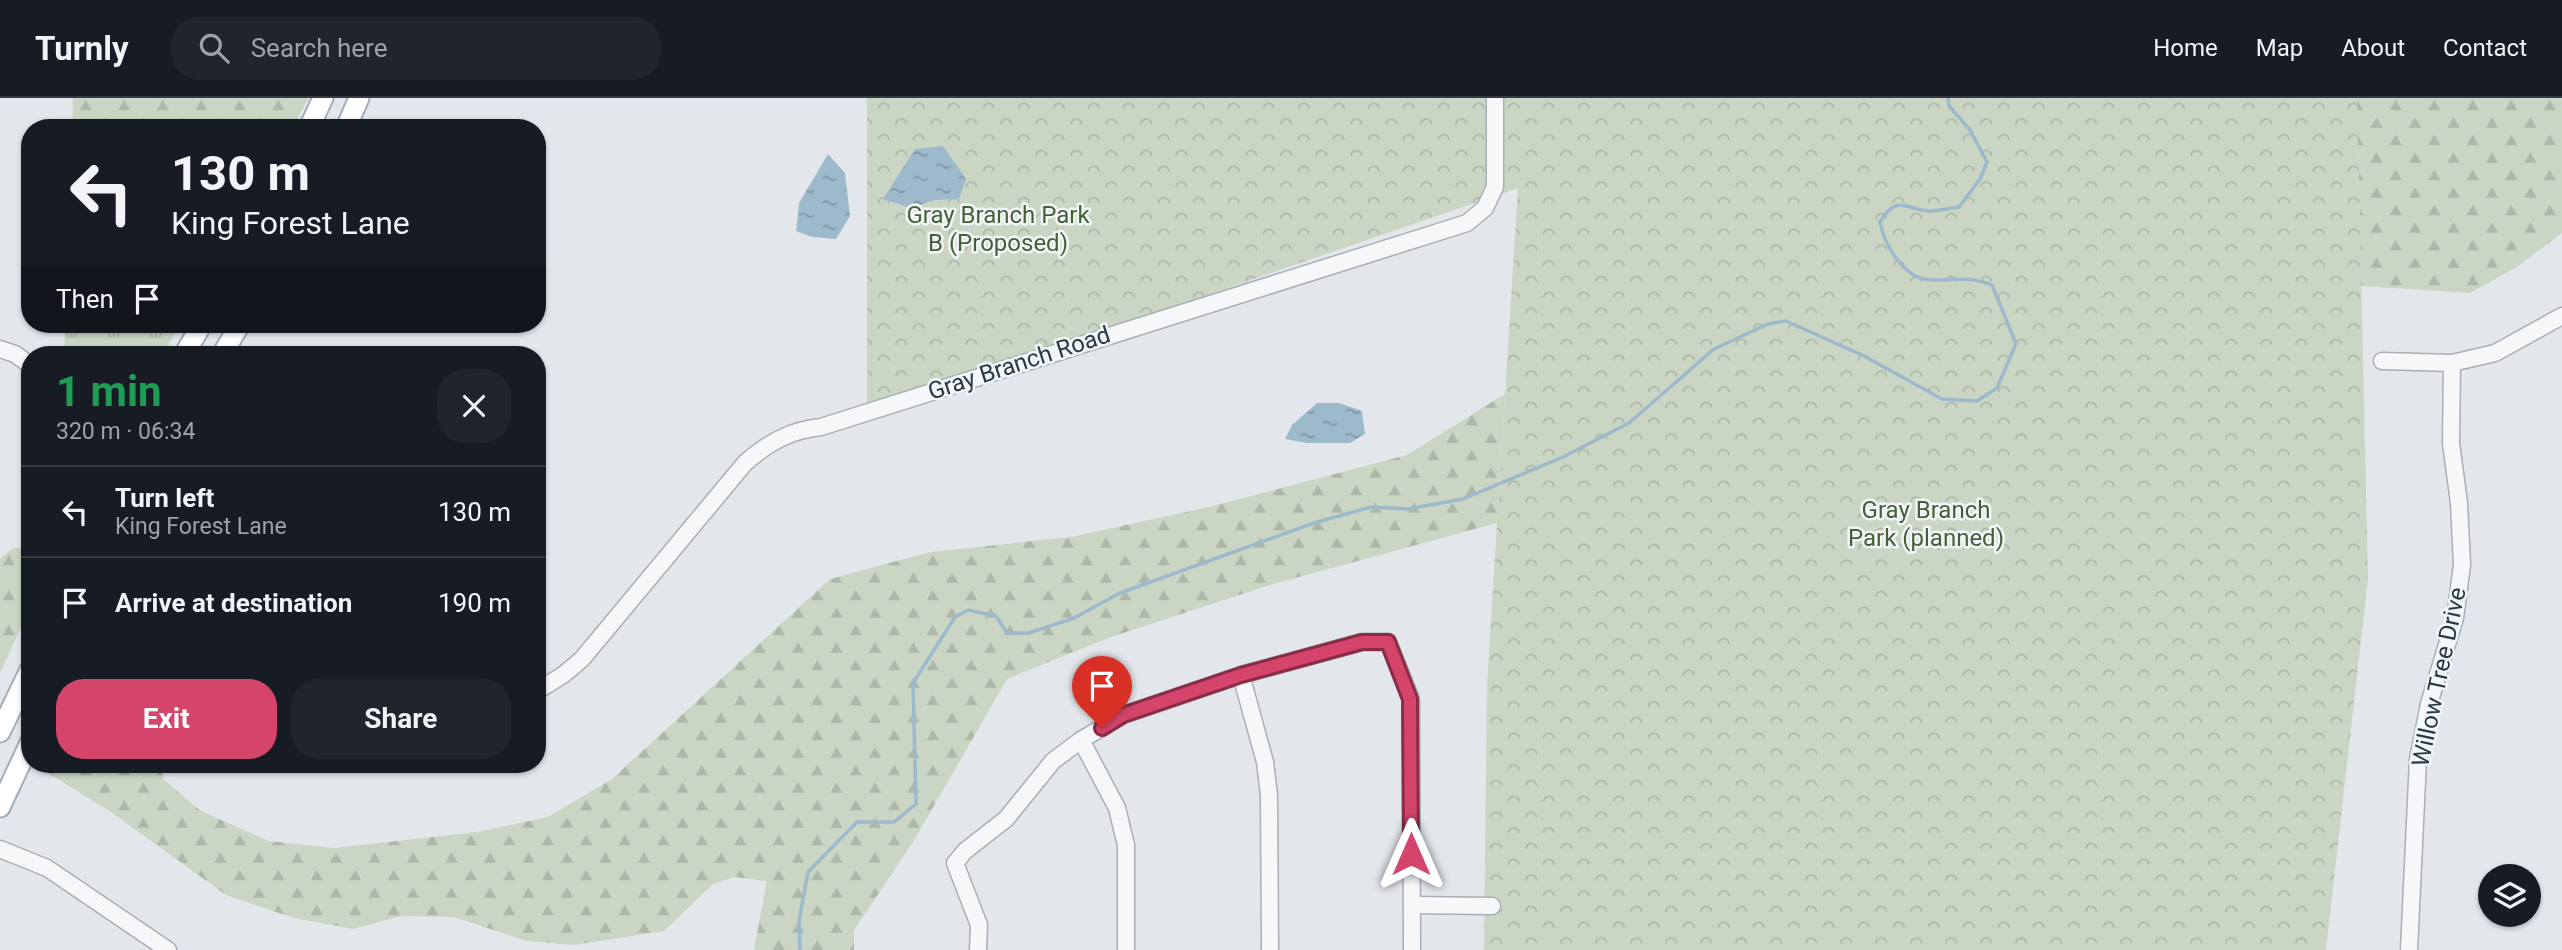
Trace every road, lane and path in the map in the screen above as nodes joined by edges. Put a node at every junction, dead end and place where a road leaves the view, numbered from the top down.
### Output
1 (323, 98) edge
2 (359, 98) edge
3 (1495, 98) edge
4 (313, 119) edge
5 (350, 119) edge
6 (2562, 316) edge
7 (0, 349) edge
8 (21, 358) edge
9 (2382, 360) dead end
10 (2452, 363) junction
11 (1241, 675) junction
12 (546, 685) edge
13 (21, 689) edge
14 (0, 733) edge
15 (1082, 740) junction
16 (21, 762) edge
17 (0, 807) edge
18 (0, 849) edge
19 (1412, 905) junction
20 (1492, 906) dead end
21 (168, 950) edge
22 (978, 950) edge
23 (1126, 950) edge
24 (1270, 950) edge
25 (1412, 950) edge
26 (2409, 950) edge

1 - 4 main road
2 - 5 main road
3 - 12 street, Gray Branch Road
6 - 10 street
7 - 8 street
9 - 10 street
10 - 26 street, Willow Tree Drive
11 - 15 street
11 - 19 street
11 - 24 street
13 - 14 main road
15 - 22 street
15 - 23 street
16 - 17 main road
18 - 21 street
19 - 20 street
19 - 25 street

